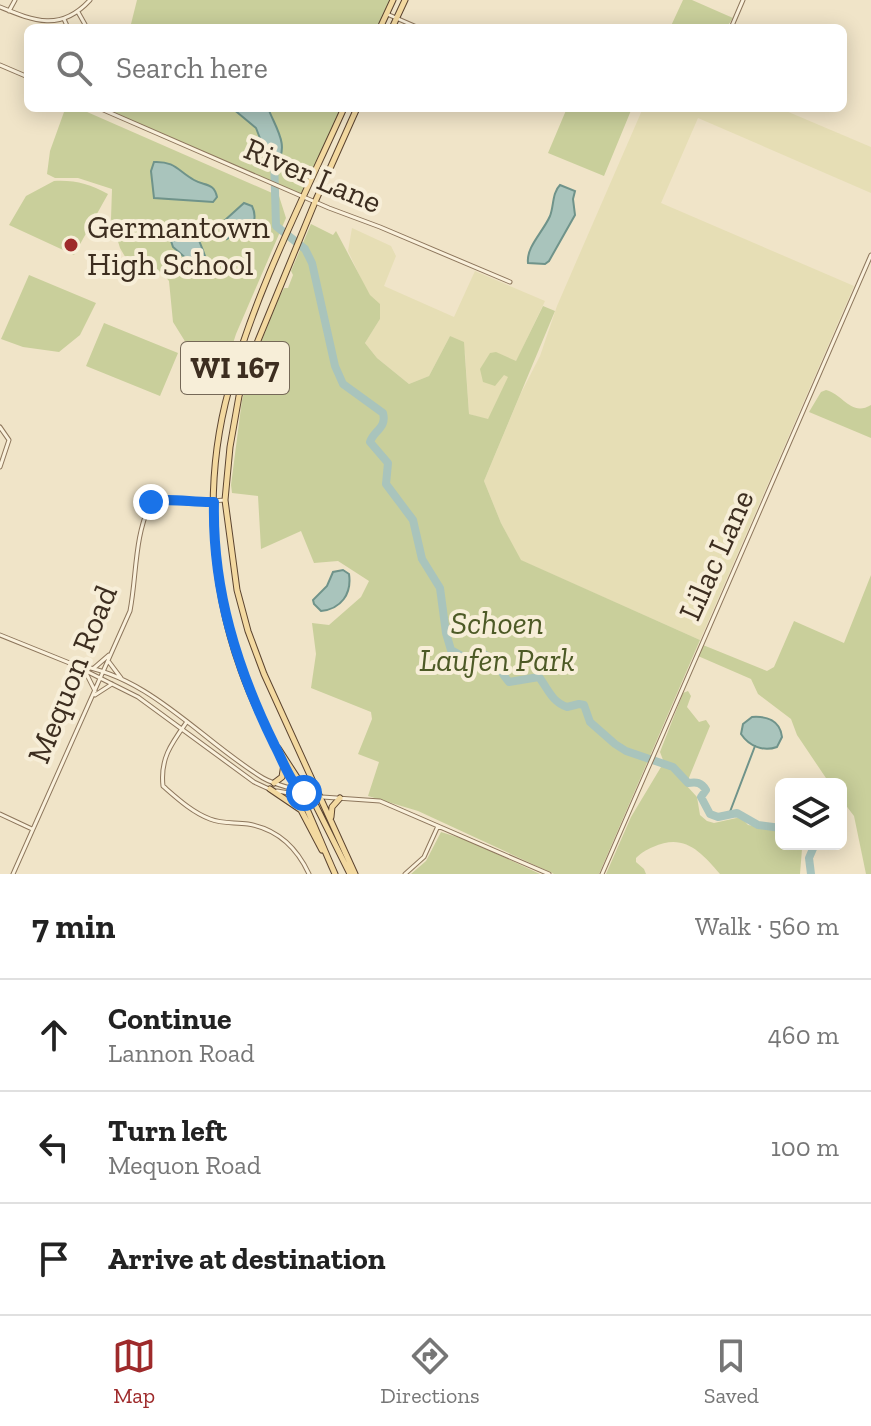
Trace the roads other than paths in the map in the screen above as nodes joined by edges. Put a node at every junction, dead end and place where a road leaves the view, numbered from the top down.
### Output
1 (15, 0) edge
2 (90, 0) edge
3 (393, 0) edge
4 (405, 0) edge
5 (743, 0) edge
6 (0, 8) edge
7 (9, 11) junction
8 (78, 12) junction
9 (387, 14) junction
10 (397, 18) junction
11 (64, 19) junction
12 (66, 24) edge
13 (85, 24) edge
14 (382, 24) edge
15 (394, 24) edge
16 (410, 24) edge
17 (733, 24) edge
18 (0, 65) edge
19 (24, 75) edge
20 (108, 112) edge
21 (342, 112) edge
22 (346, 112) edge
23 (355, 112) edge
24 (352, 117) junction
25 (304, 196) junction
26 (315, 202) junction
27 (871, 255) edge
28 (510, 282) dead end
29 (0, 427) edge
30 (0, 467) edge
31 (225, 500) junction
32 (214, 502) junction
33 (0, 635) edge
34 (112, 652) junction
35 (108, 660) junction
36 (72, 664) junction
37 (94, 668) junction
38 (85, 671) junction
39 (103, 672) junction
40 (100, 679) junction
41 (124, 681) junction
42 (112, 684) junction
43 (95, 691) junction
44 (92, 697) junction
45 (187, 722) junction
46 (182, 729) junction
47 (275, 744) junction
48 (284, 763) junction
49 (274, 783) junction
50 (270, 789) junction
51 (302, 793) junction
52 (320, 797) junction
53 (340, 798) junction
54 (0, 814) edge
55 (331, 822) junction
56 (439, 825) junction
57 (32, 829) junction
58 (329, 860) junction
59 (13, 874) edge
60 (309, 874) edge
61 (335, 874) edge
62 (352, 874) edge
63 (405, 874) edge
64 (549, 874) edge
65 (602, 874) edge

1 - 7 street
2 - 8 street
3 - 9 main road
4 - 10 main road
5 - 17 street
6 - 7 street
7 - 11 street
8 - 11 street
8 - 13 street
9 - 10 street
9 - 14 main road
10 - 15 main road
10 - 16 street
11 - 12 street
18 - 19 street
20 - 25 street, River Lane
21 - 25 main road, WI 167
22 - 24 main road
23 - 24 main road, WI 167
24 - 26 main road, WI 167
25 - 26 street, River Lane
25 - 32 main road, WI 167
26 - 28 street, River Lane
26 - 31 main road, WI 167
27 - 65 street, Lilac Lane
29 - 30 street
31 - 32 street, Mequon Road
31 - 52 main road, WI 167
32 - 34 street, Mequon Road
32 - 47 main road, WI 167
33 - 36 street
34 - 35 street, Mequon Road
34 - 37 street
35 - 39 street, Mequon Road
35 - 41 street
36 - 37 street
36 - 38 street
37 - 39 street
38 - 40 street
38 - 43 street
39 - 40 street, Mequon Road
39 - 41 street
40 - 42 street
40 - 43 street, Mequon Road
41 - 45 street
42 - 44 street
42 - 46 street
43 - 44 street, Mequon Road
44 - 57 street, Mequon Road
45 - 46 street
45 - 49 street
46 - 50 street
46 - 60 street
47 - 48 main road, WI 167
47 - 52 main road
48 - 49 main road
48 - 51 main road, WI 167
49 - 51 street
50 - 51 street
50 - 58 main road
51 - 52 street
51 - 52 street
51 - 58 main road, WI 167
51 - 62 main road
52 - 53 street
52 - 55 main road, WI 167
53 - 55 main road
53 - 56 street
54 - 57 street
55 - 62 main road, WI 167
56 - 63 street
56 - 64 street
57 - 59 street, Mequon Road
58 - 61 main road, WI 167

